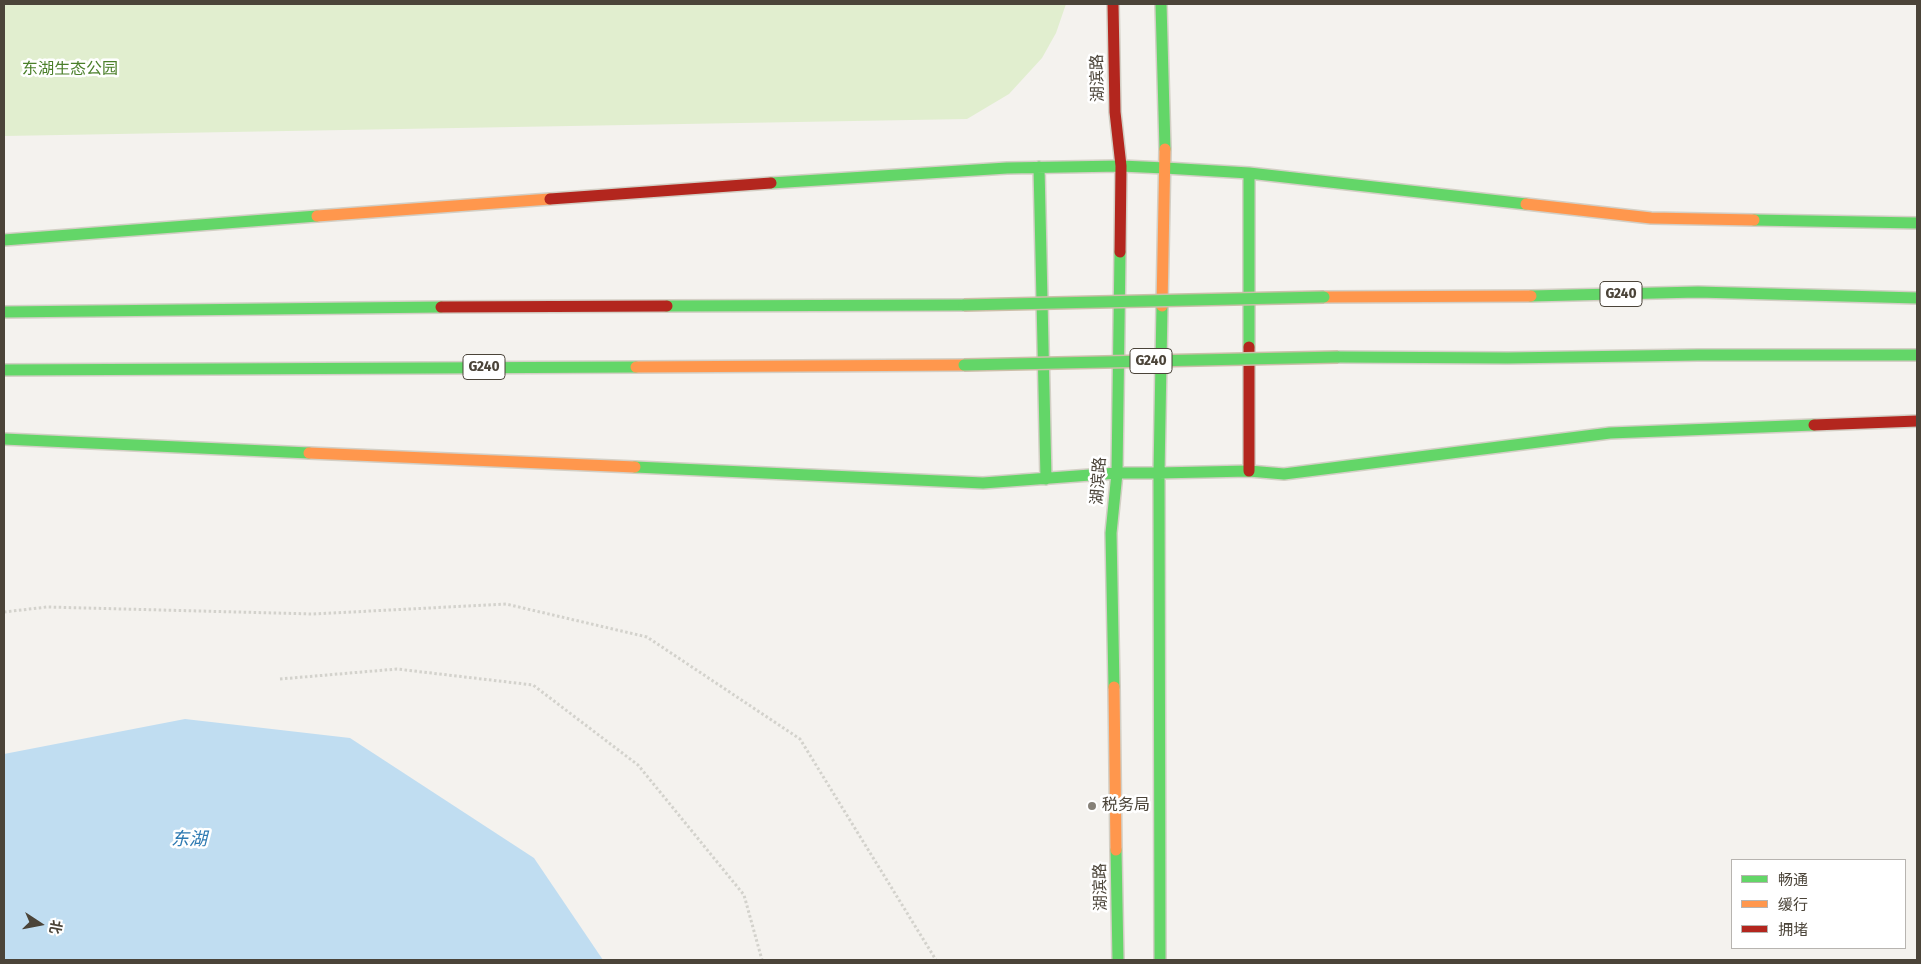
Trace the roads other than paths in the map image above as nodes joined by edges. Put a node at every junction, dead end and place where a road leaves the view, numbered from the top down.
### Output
1 (1113, 4) edge
2 (1161, 4) edge
3 (1121, 166) junction
4 (1039, 167) junction
5 (1164, 168) junction
6 (1249, 173) junction
7 (1917, 223) edge
8 (4, 240) edge
9 (1917, 298) edge
10 (4, 312) edge
11 (1917, 355) edge
12 (4, 370) edge
13 (1917, 421) edge
14 (4, 439) edge
15 (1249, 471) junction
16 (1117, 473) junction
17 (1159, 473) junction
18 (1046, 479) junction
19 (1118, 960) edge
20 (1160, 960) edge

1 - 3 main road, 湖滨路
2 - 5 main road
3 - 4 main road
3 - 5 main road
3 - 16 main road, 湖滨路
4 - 8 main road
4 - 18 main road
5 - 6 main road
5 - 17 main road
6 - 7 main road
6 - 15 main road
9 - 10 main road, G240, bridge
11 - 12 main road, G240, bridge
13 - 15 main road
14 - 18 main road
15 - 17 main road
16 - 17 main road
16 - 18 main road
16 - 19 main road, 湖滨路
17 - 20 main road

